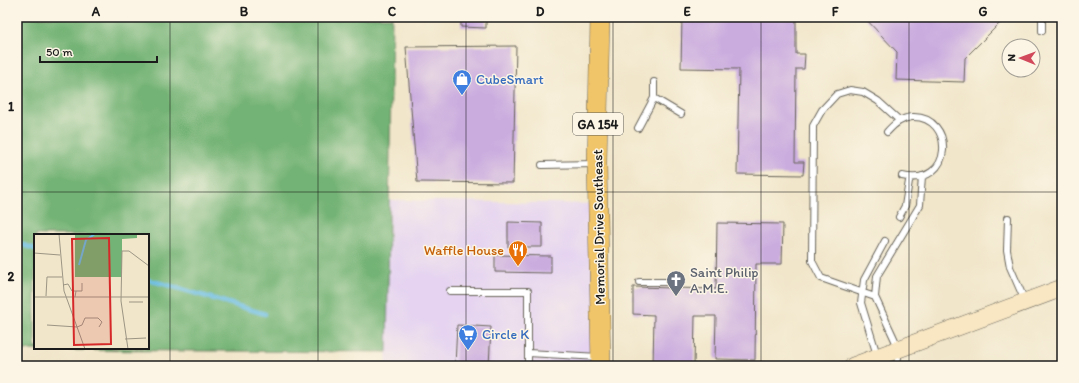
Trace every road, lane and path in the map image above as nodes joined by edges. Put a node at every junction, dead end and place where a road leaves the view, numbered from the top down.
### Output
1 (600, 17) edge
2 (1042, 17) edge
3 (1042, 31) dead end
4 (654, 82) dead end
5 (654, 98) junction
6 (681, 114) dead end
7 (899, 120) junction
8 (638, 128) dead end
9 (887, 132) dead end
10 (597, 164) junction
11 (542, 165) dead end
12 (902, 176) dead end
13 (922, 176) junction
14 (911, 178) junction
15 (899, 217) dead end
16 (1008, 218) dead end
17 (886, 241) dead end
18 (639, 282) dead end
19 (680, 282) dead end
20 (1062, 288) edge
21 (450, 291) dead end
22 (863, 292) junction
23 (875, 297) junction
24 (1026, 302) junction
25 (899, 349) junction
26 (528, 353) junction
27 (878, 356) junction
28 (601, 362) edge
29 (528, 366) edge
30 (853, 366) edge
31 (897, 366) edge

1 - 10 main road, Memorial Drive Southeast / GA 154
2 - 3 lane
4 - 5 lane
5 - 6 lane
5 - 8 lane
7 - 9 lane
7 - 13 lane
7 - 22 lane
10 - 11 lane
10 - 28 main road, Memorial Drive Southeast / GA 154
12 - 14 lane
13 - 14 lane
13 - 23 lane
14 - 15 lane
16 - 24 lane
17 - 22 lane
18 - 19 lane
20 - 24 main road
21 - 26 lane
22 - 23 lane
22 - 27 lane
23 - 25 lane
24 - 25 main road
25 - 27 main road
25 - 31 lane
26 - 28 lane
26 - 29 lane
27 - 30 main road

